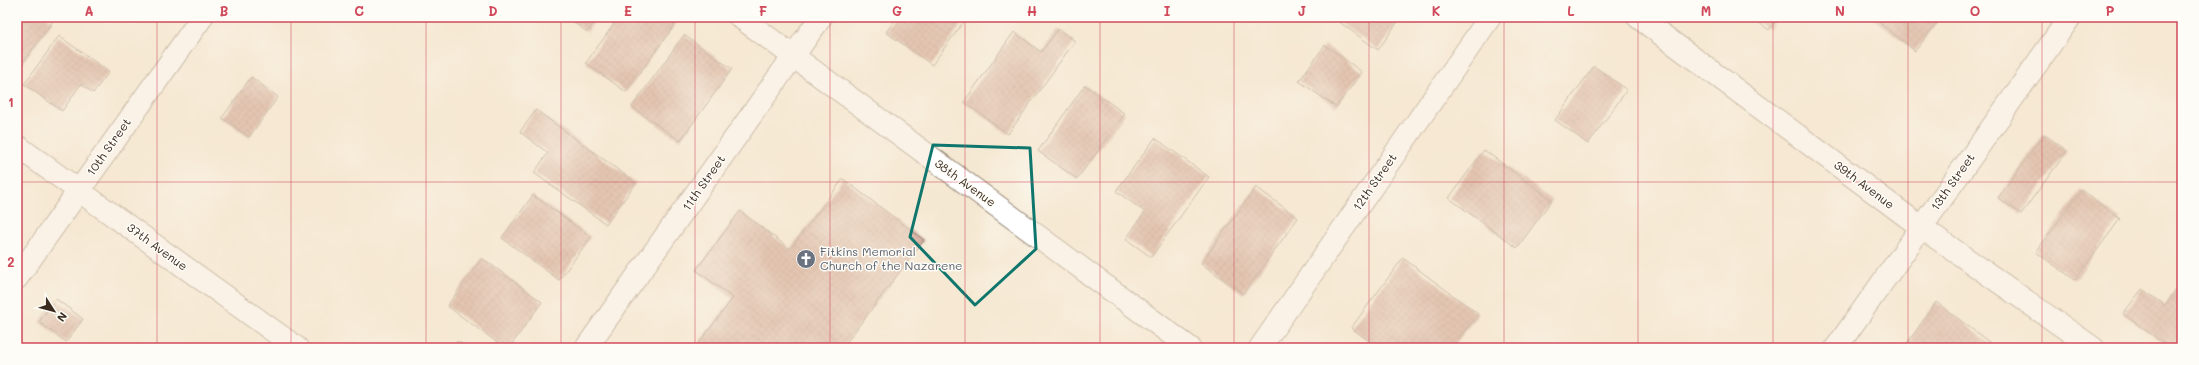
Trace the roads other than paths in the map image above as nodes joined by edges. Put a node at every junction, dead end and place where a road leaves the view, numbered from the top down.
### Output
1 (202, 17) edge
2 (740, 17) edge
3 (821, 17) edge
4 (1490, 17) edge
5 (1638, 17) edge
6 (2070, 17) edge
7 (793, 57) junction
8 (17, 146) edge
9 (79, 191) junction
10 (1921, 227) junction
11 (17, 278) edge
12 (297, 348) edge
13 (586, 348) edge
14 (1190, 348) edge
15 (1260, 348) edge
16 (1836, 348) edge
17 (2093, 348) edge

1 - 9 street, 10th Street
2 - 7 street, 38th Avenue
3 - 7 street, 11th Street
4 - 15 street, 12th Street
5 - 10 street, 39th Avenue
6 - 10 street, 13th Street
7 - 13 street, 11th Street
7 - 14 street, 38th Avenue
8 - 9 street, 37th Avenue
9 - 11 street, 10th Street
9 - 12 street, 37th Avenue
10 - 16 street, 13th Street
10 - 17 street, 39th Avenue

